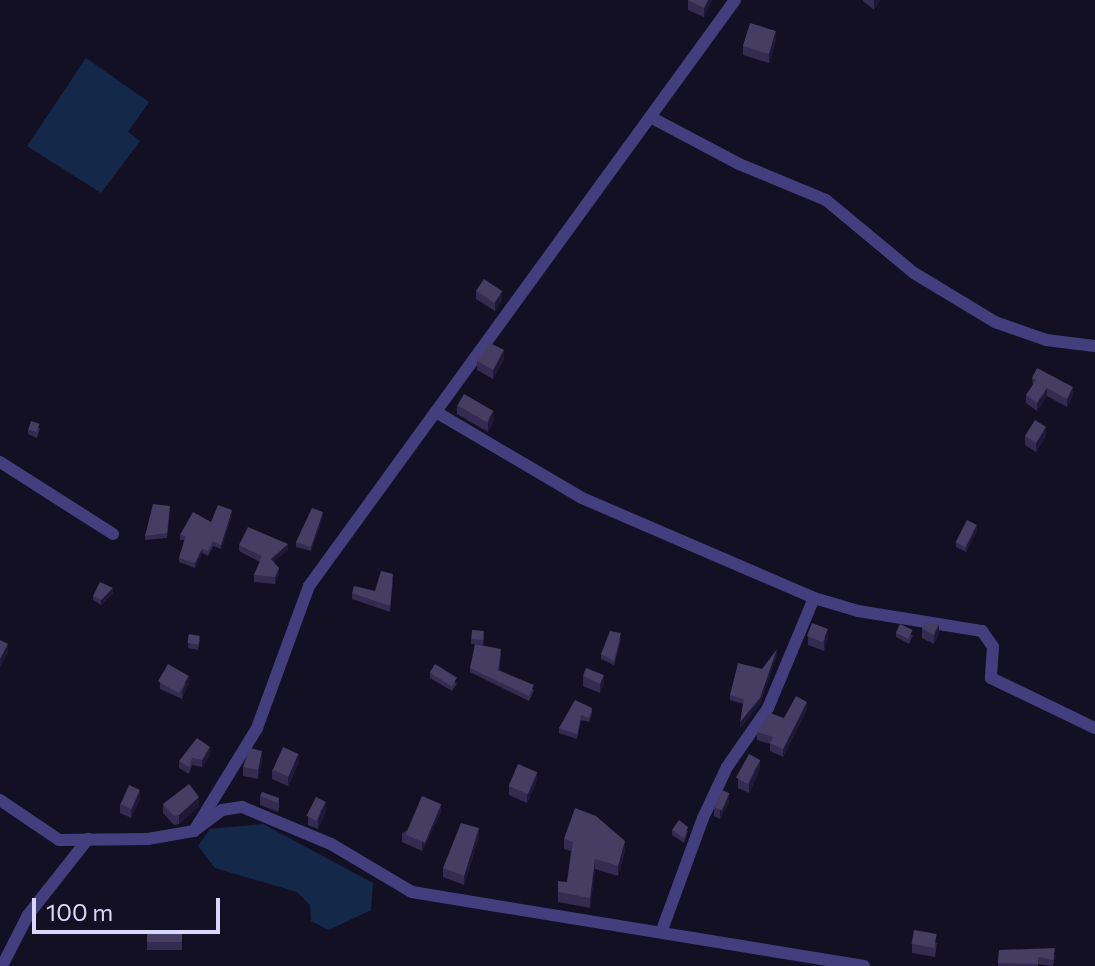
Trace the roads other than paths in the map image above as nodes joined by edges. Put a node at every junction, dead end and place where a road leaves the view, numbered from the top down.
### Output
1 (735, 0) edge
2 (654, 119) junction
3 (1095, 346) edge
4 (436, 412) junction
5 (0, 462) edge
6 (113, 534) dead end
7 (814, 598) junction
8 (1095, 728) edge
9 (0, 800) edge
10 (194, 831) junction
11 (88, 839) junction
12 (662, 930) junction
13 (2, 966) edge
14 (864, 966) edge

1 - 2 street
2 - 3 street
2 - 4 street
4 - 7 street
4 - 10 street
5 - 6 street
7 - 8 street
7 - 12 street
9 - 11 street
10 - 11 street
10 - 12 street
11 - 13 street
12 - 14 street

